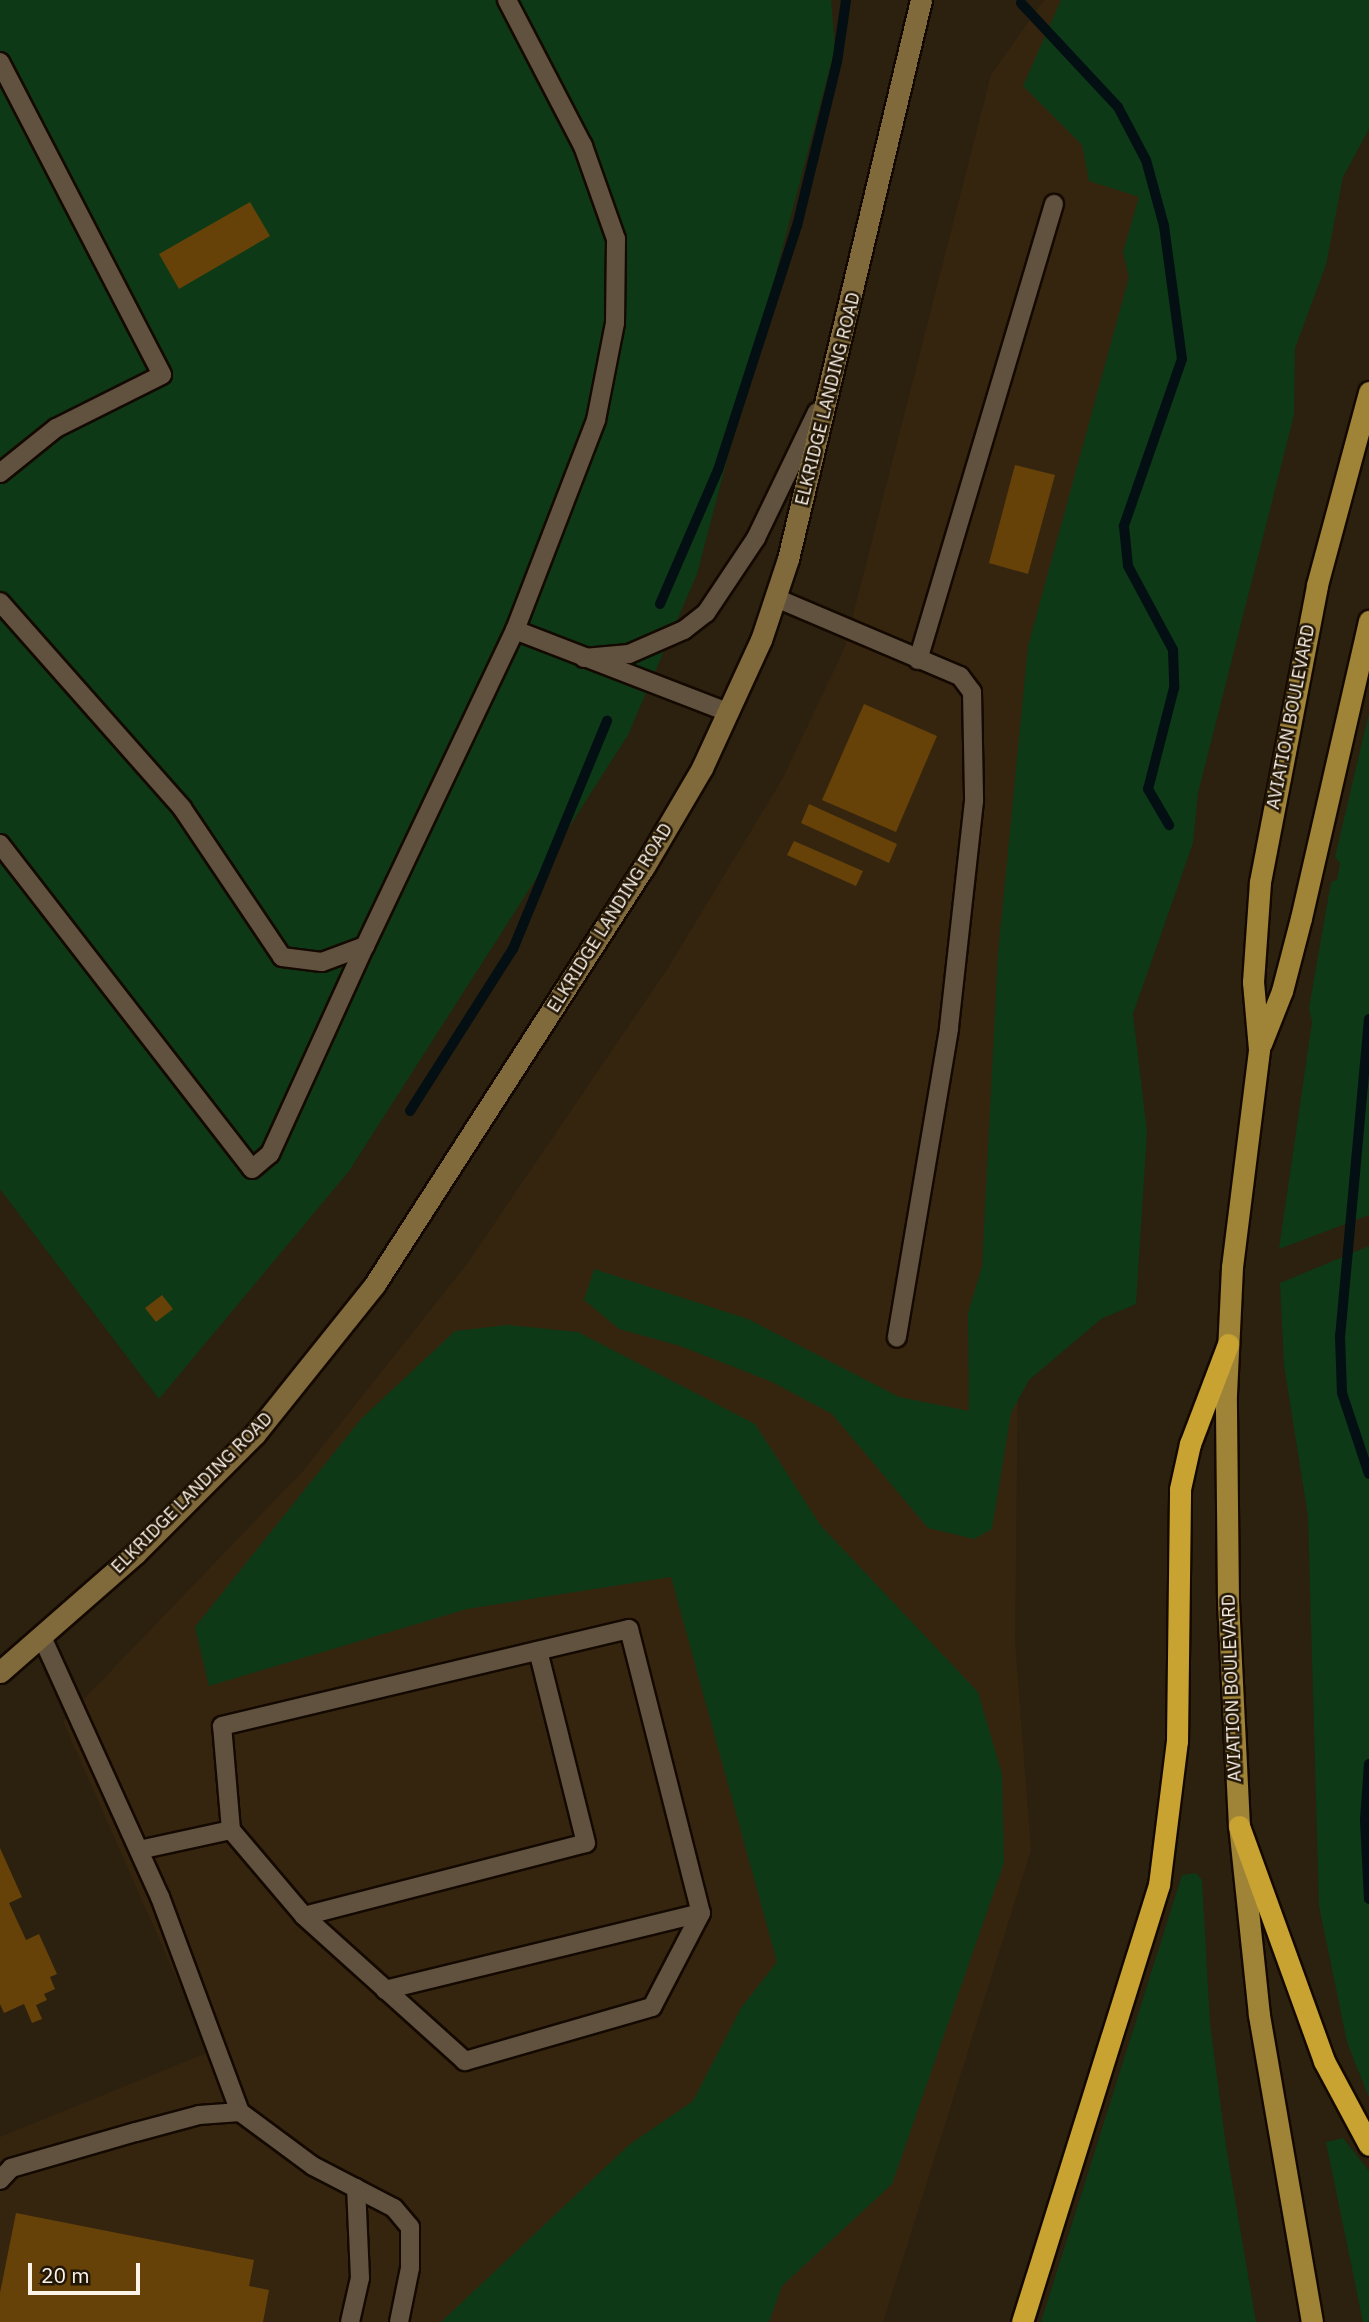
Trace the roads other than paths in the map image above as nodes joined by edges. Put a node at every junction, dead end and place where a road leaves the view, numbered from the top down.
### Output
1 (507, 0) edge
2 (921, 0) edge
3 (0, 62) edge
4 (1054, 204) dead end
5 (835, 375) junction
6 (1369, 392) edge
7 (0, 473) edge
8 (776, 598) junction
9 (0, 602) edge
10 (1369, 621) edge
11 (514, 630) junction
12 (584, 658) junction
13 (918, 660) junction
14 (730, 713) junction
15 (0, 844) edge
16 (365, 946) junction
17 (1259, 1049) junction
18 (897, 1338) dead end
19 (1228, 1344) junction
20 (42, 1637) junction
21 (538, 1651) junction
22 (0, 1672) edge
23 (1239, 1826) junction
24 (231, 1830) junction
25 (139, 1850) junction
26 (701, 1913) junction
27 (304, 1916) junction
28 (385, 1990) junction
29 (240, 2112) junction
30 (1369, 2145) edge
31 (0, 2180) edge
32 (356, 2188) junction
33 (351, 2322) edge
34 (399, 2322) edge
35 (1022, 2322) edge
36 (1312, 2322) edge

1 - 11 lane
2 - 5 main road, ELKRIDGE LANDING ROAD
3 - 7 lane
4 - 13 lane
5 - 8 main road, ELKRIDGE LANDING ROAD
5 - 12 lane
6 - 17 main road, AVIATION BOULEVARD
8 - 13 lane
8 - 14 main road, ELKRIDGE LANDING ROAD
9 - 16 lane
10 - 17 main road, AVIATION BOULEVARD
11 - 12 lane
11 - 16 lane
12 - 14 lane
13 - 18 lane
14 - 20 main road, ELKRIDGE LANDING ROAD
15 - 16 lane
17 - 19 main road, AVIATION BOULEVARD
19 - 23 main road, AVIATION BOULEVARD
19 - 35 highway
20 - 22 main road, ELKRIDGE LANDING ROAD
20 - 25 lane
21 - 24 lane
21 - 26 lane
21 - 27 lane
23 - 30 highway
23 - 36 main road, AVIATION BOULEVARD
24 - 25 lane
24 - 27 lane
25 - 29 lane
26 - 28 lane
26 - 28 lane
27 - 28 lane
29 - 31 lane
29 - 32 lane
32 - 33 lane
32 - 34 lane

